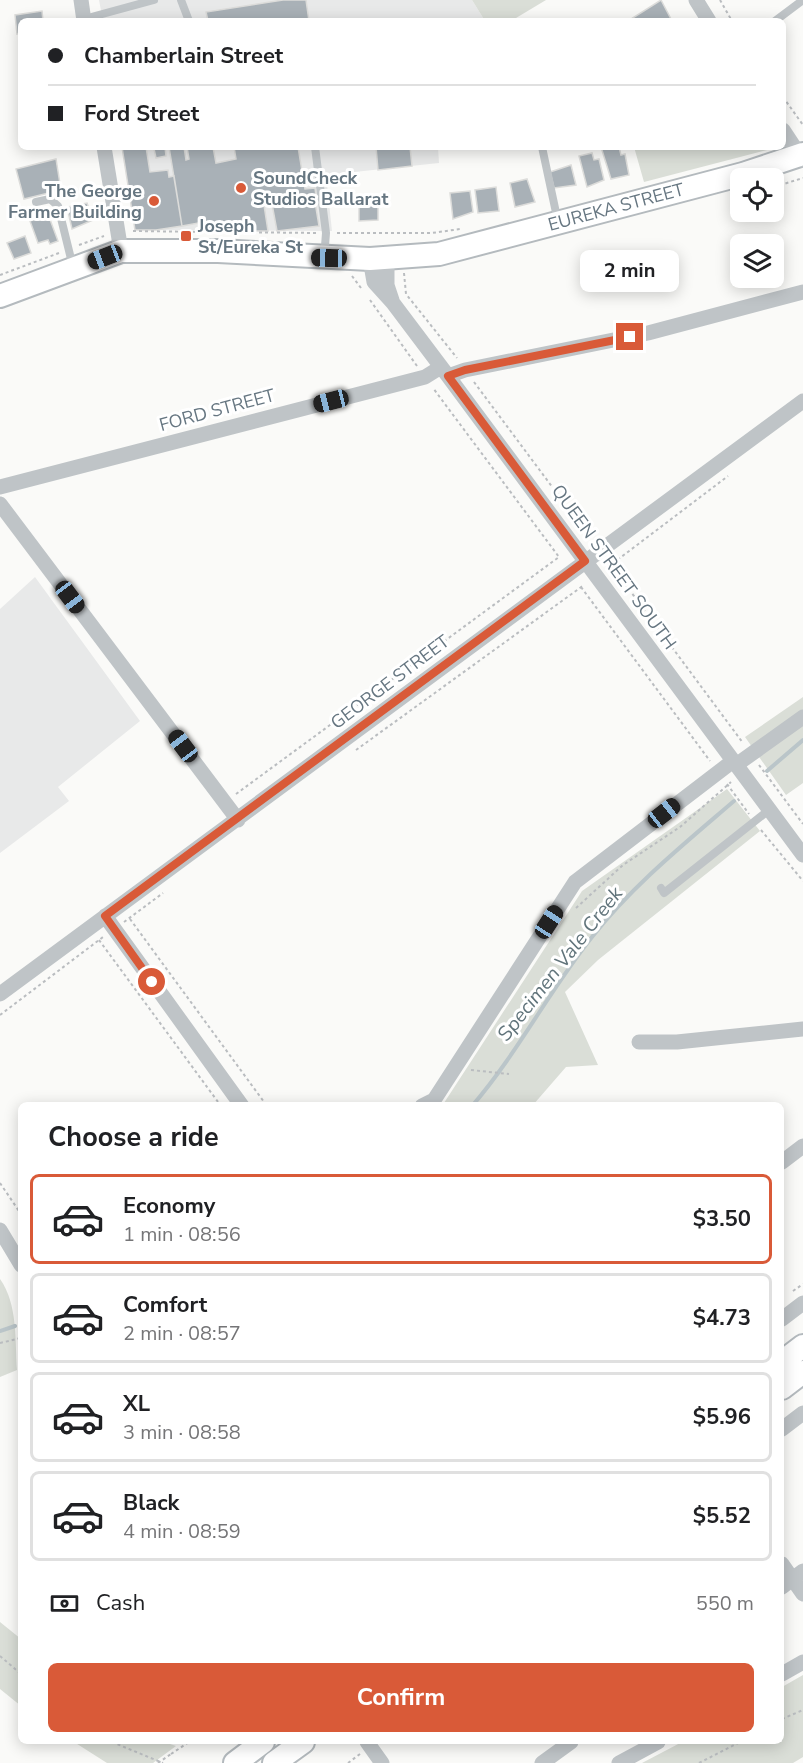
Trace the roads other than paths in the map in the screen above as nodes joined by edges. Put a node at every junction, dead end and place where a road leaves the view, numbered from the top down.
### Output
1 (81, 0) edge
2 (154, 0) edge
3 (181, 0) edge
4 (696, 0) edge
5 (803, 0) edge
6 (84, 18) edge
7 (91, 18) edge
8 (188, 18) edge
9 (707, 18) edge
10 (779, 18) edge
11 (786, 135) edge
12 (104, 150) edge
13 (315, 150) edge
14 (543, 150) edge
15 (802, 163) edge
16 (36, 202) dead end
17 (558, 222) junction
18 (489, 240) junction
19 (325, 246) junction
20 (121, 251) junction
21 (218, 251) junction
22 (382, 256) junction
23 (74, 268) junction
24 (803, 292) edge
25 (0, 296) edge
26 (445, 371) junction
27 (803, 401) edge
28 (0, 487) edge
29 (0, 504) edge
30 (585, 561) junction
31 (803, 717) edge
32 (735, 763) junction
33 (769, 810) junction
34 (238, 820) junction
35 (803, 855) edge
36 (660, 888) dead end
37 (109, 922) junction
38 (0, 994) edge
39 (803, 1029) edge
40 (639, 1042) dead end
41 (239, 1102) edge
42 (430, 1102) edge
43 (803, 1146) edge
44 (784, 1160) edge
45 (0, 1230) edge
46 (18, 1260) edge
47 (803, 1303) edge
48 (784, 1317) edge
49 (803, 1346) edge
50 (784, 1360) edge
51 (803, 1372) edge
52 (784, 1386) edge
53 (803, 1413) edge
54 (784, 1427) edge
55 (792, 1579) edge
56 (803, 1594) edge
57 (803, 1662) edge
58 (784, 1673) edge
59 (296, 1744) edge
60 (568, 1744) edge
61 (654, 1744) edge
62 (367, 1745) edge
63 (271, 1751) edge
64 (238, 1761) edge
65 (382, 1763) edge
66 (542, 1763) edge
67 (619, 1763) edge

1 - 6 street
2 - 7 lane
3 - 8 lane
4 - 9 street
5 - 10 lane
11 - 15 street
12 - 20 street
13 - 19 lane
14 - 17 lane
15 - 17 street, EUREKA STREET
16 - 23 lane
17 - 18 street, EUREKA STREET
18 - 22 street, EUREKA STREET
18 - 22 street, EUREKA STREET
19 - 21 street, EUREKA STREET
19 - 22 street, EUREKA STREET
20 - 21 street, EUREKA STREET
20 - 23 street, EUREKA STREET
21 - 22 street, EUREKA STREET
22 - 26 street, QUEEN STREET SOUTH
23 - 25 street, EUREKA STREET
24 - 26 street, FORD STREET
26 - 28 street, FORD STREET
26 - 30 street, QUEEN STREET SOUTH
27 - 30 street, GEORGE STREET
29 - 34 street
30 - 32 street, QUEEN STREET SOUTH
30 - 34 street, GEORGE STREET
31 - 32 street
32 - 33 street, QUEEN STREET SOUTH
32 - 42 street
33 - 35 street, QUEEN STREET SOUTH
33 - 36 lane
34 - 37 street, GEORGE STREET
37 - 38 street, GEORGE STREET
37 - 41 street
39 - 40 street
43 - 44 street
45 - 46 street
47 - 48 street
49 - 50 street
51 - 52 street
53 - 54 street
55 - 56 street
57 - 58 street
59 - 63 street
60 - 66 street
61 - 67 street
62 - 65 street
63 - 64 street

